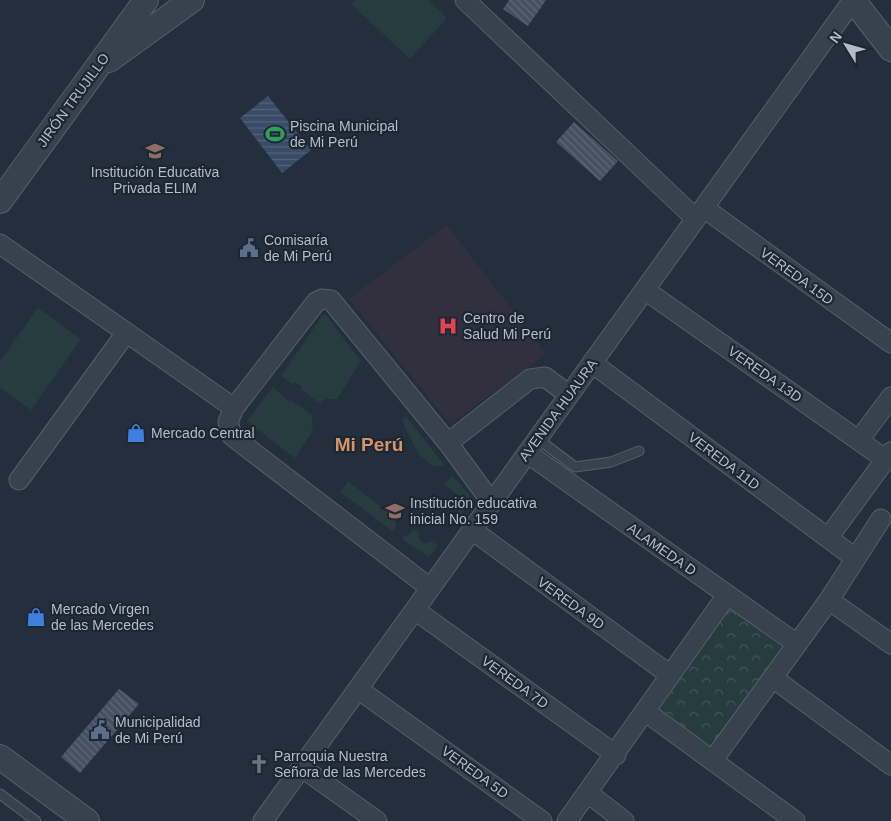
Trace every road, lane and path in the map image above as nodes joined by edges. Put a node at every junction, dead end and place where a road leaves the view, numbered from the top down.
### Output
1 (146, 0) edge
2 (192, 0) edge
3 (464, 0) edge
4 (853, 0) edge
5 (891, 49) edge
6 (94, 71) junction
7 (0, 200) edge
8 (700, 214) junction
9 (0, 244) edge
10 (645, 290) junction
11 (126, 333) junction
12 (891, 343) edge
13 (592, 363) junction
14 (569, 395) junction
15 (890, 402) edge
16 (234, 408) junction
17 (859, 440) junction
18 (448, 443) junction
19 (532, 446) junction
20 (639, 452) dead end
21 (888, 456) edge
22 (19, 480) dead end
23 (855, 500) junction
24 (492, 503) junction
25 (886, 522) edge
26 (472, 530) junction
27 (828, 538) junction
28 (855, 558) junction
29 (430, 588) junction
30 (727, 596) junction
31 (829, 600) junction
32 (415, 610) junction
33 (797, 644) junction
34 (891, 644) edge
35 (670, 675) junction
36 (772, 678) junction
37 (358, 689) junction
38 (646, 712) junction
39 (616, 755) junction
40 (0, 758) edge
41 (713, 760) junction
42 (891, 765) edge
43 (301, 767) junction
44 (588, 793) junction
45 (0, 794) edge
46 (615, 818) edge
47 (36, 821) edge
48 (88, 821) edge
49 (263, 821) edge
50 (377, 821) edge
51 (542, 821) edge
52 (567, 821) edge
53 (795, 821) edge

1 - 6 street, JIRÓN TRUJILLO
2 - 6 street
3 - 8 street, VEREDA 15D
4 - 5 street
4 - 8 street, AVENIDA HUAURA
6 - 7 street, JIRÓN TRUJILLO
8 - 10 street, AVENIDA HUAURA
8 - 12 street, VEREDA 15D
9 - 11 street
10 - 13 street, AVENIDA HUAURA
10 - 17 street, VEREDA 13D
11 - 16 street
11 - 22 street
13 - 14 street, AVENIDA HUAURA
13 - 27 street, VEREDA 11D
14 - 18 street
14 - 19 street, AVENIDA HUAURA
15 - 17 street
16 - 18 street
16 - 29 street
17 - 21 street, VEREDA 13D
18 - 24 street
19 - 20 lane
19 - 24 street, AVENIDA HUAURA
19 - 30 street, ALAMEDA D
21 - 23 street
23 - 25 street
23 - 27 street
24 - 26 street, AVENIDA HUAURA
25 - 28 street
26 - 29 street, AVENIDA HUAURA
26 - 35 street, VEREDA 9D
27 - 28 street, VEREDA 11D
28 - 31 street
29 - 32 street, AVENIDA HUAURA
30 - 33 street, ALAMEDA D
30 - 35 street
31 - 33 street
31 - 34 street
32 - 37 street, AVENIDA HUAURA
32 - 39 street, VEREDA 7D
33 - 36 street
35 - 38 street
36 - 41 street
36 - 42 street
37 - 43 street, AVENIDA HUAURA
37 - 51 street, VEREDA 5D
38 - 39 street
38 - 41 street
39 - 44 street
40 - 48 street
41 - 53 street
43 - 49 street, AVENIDA HUAURA
43 - 50 street
44 - 46 street
44 - 52 street
45 - 47 lane

